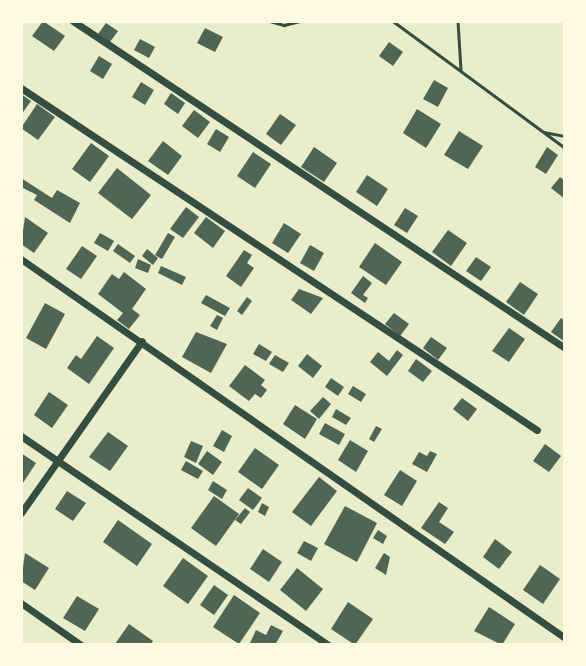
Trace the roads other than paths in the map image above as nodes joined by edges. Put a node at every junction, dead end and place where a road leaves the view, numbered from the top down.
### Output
1 (73, 21) edge
2 (21, 88) edge
3 (21, 259) edge
4 (142, 341) junction
5 (565, 348) edge
6 (537, 430) dead end
7 (21, 436) edge
8 (58, 462) junction
9 (21, 513) edge
10 (21, 603) edge
11 (565, 638) edge
12 (81, 645) edge
13 (328, 645) edge

1 - 5 street
2 - 6 street
3 - 4 street
4 - 8 street
4 - 11 street
7 - 8 street
8 - 9 street
8 - 13 street
10 - 12 street

